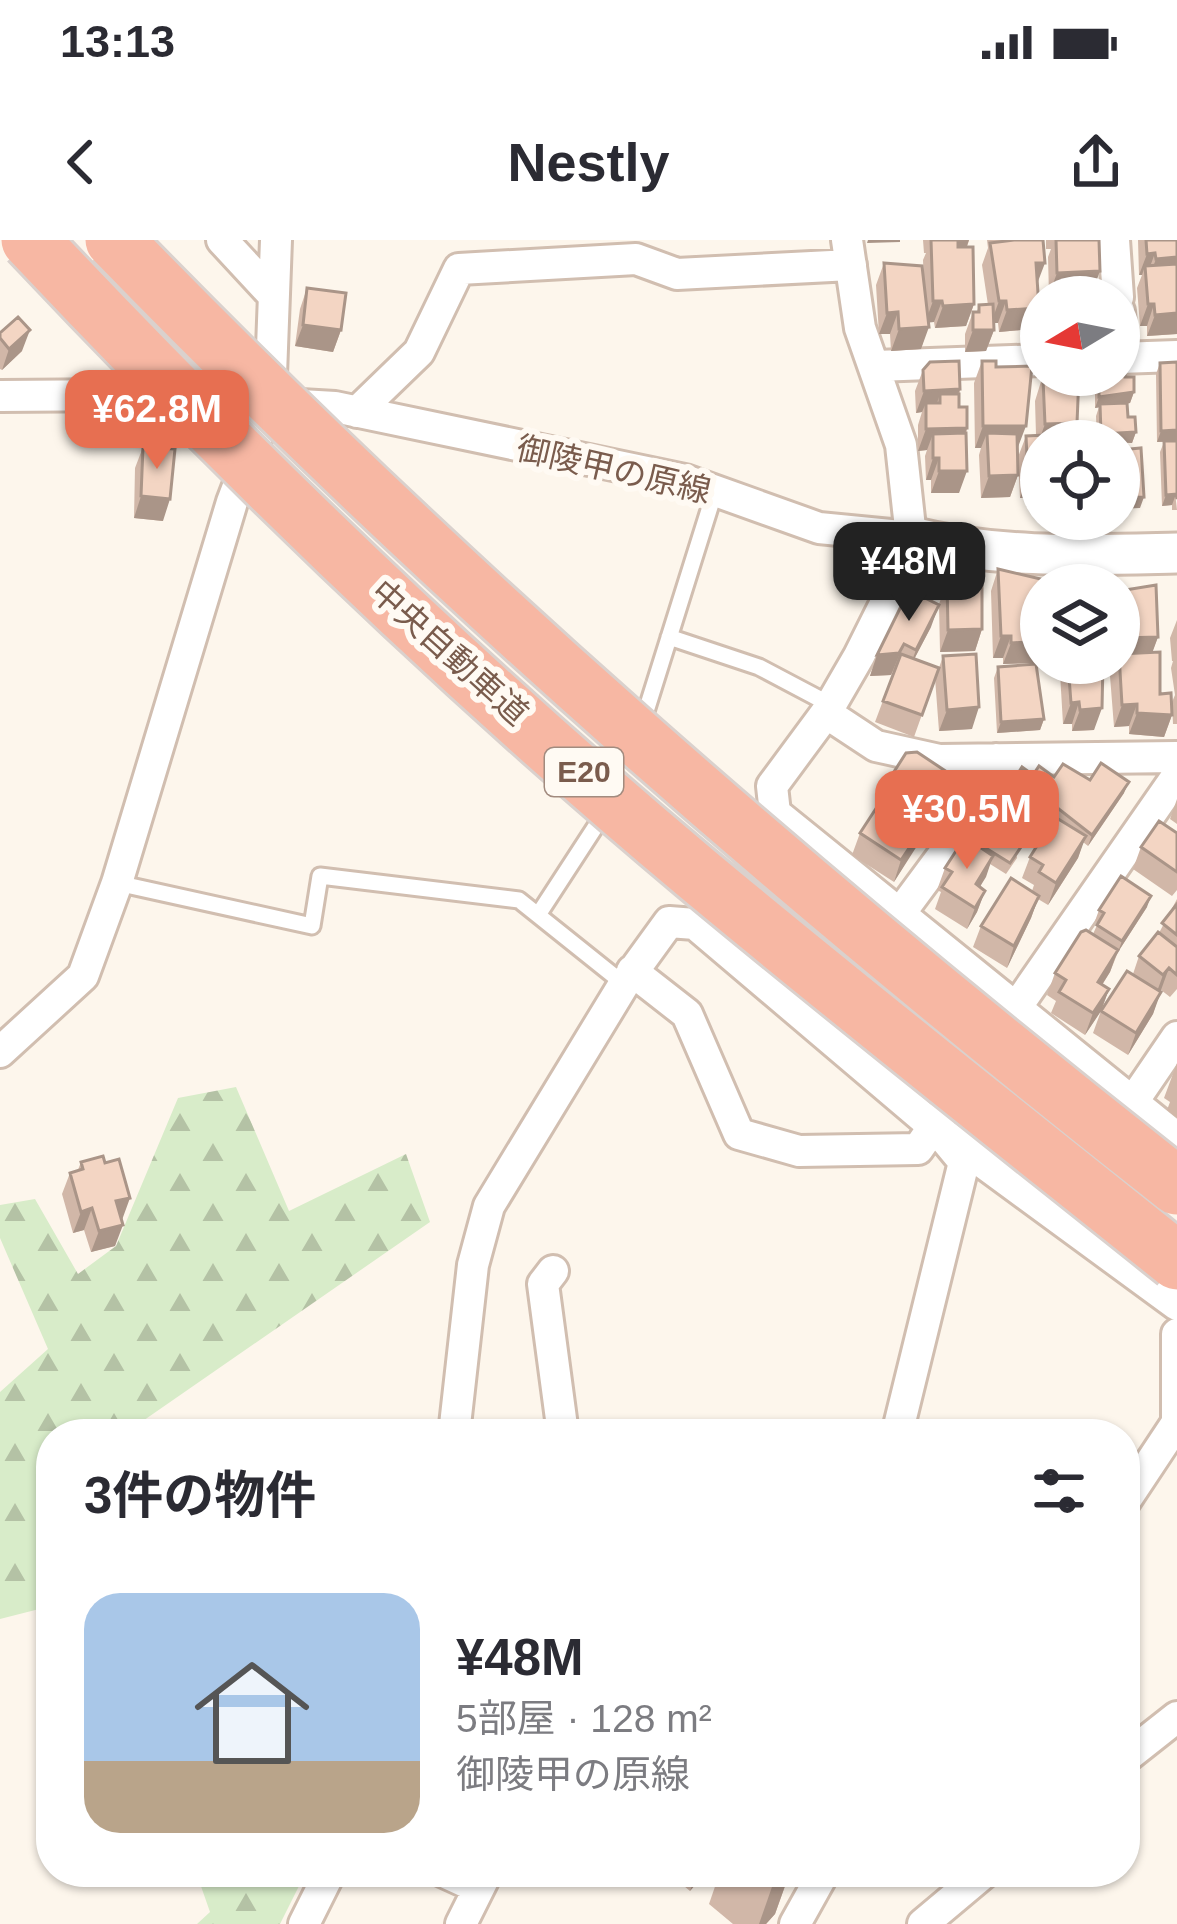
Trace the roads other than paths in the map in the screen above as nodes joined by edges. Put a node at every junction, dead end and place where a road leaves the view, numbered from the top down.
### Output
1 (30, 240) edge
2 (114, 240) edge
3 (222, 240) edge
4 (276, 240) edge
5 (1114, 240) edge
6 (849, 253) edge
7 (1117, 276) edge
8 (272, 295) junction
9 (1177, 356) edge
10 (1140, 357) edge
11 (1020, 362) edge
12 (876, 366) junction
13 (0, 396) edge
14 (270, 402) junction
15 (346, 410) junction
16 (715, 490) junction
17 (911, 537) junction
18 (1177, 553) edge
19 (669, 637) junction
20 (828, 709) junction
21 (1177, 757) edge
22 (996, 759) junction
23 (629, 765) dead end
24 (1177, 776) edge
25 (622, 786) dead end
26 (776, 813) junction
27 (117, 883) junction
28 (538, 915) junction
29 (898, 916) junction
30 (695, 924) junction
31 (628, 978) junction
32 (1015, 1011) junction
33 (1177, 1037) edge
34 (0, 1052) edge
35 (1132, 1103) junction
36 (933, 1126) junction
37 (1177, 1138) edge
38 (1177, 1186) edge
39 (1177, 1261) edge
40 (553, 1271) dead end
41 (1177, 1305) edge
42 (1177, 1334) edge
43 (456, 1419) edge
44 (561, 1419) edge
45 (901, 1419) edge
46 (1176, 1426) edge
47 (1140, 1479) edge
48 (1177, 1717) edge
49 (1140, 1745) edge
50 (322, 1887) edge
51 (480, 1887) edge
52 (817, 1887) edge
53 (967, 1887) edge
54 (801, 1920) edge
55 (304, 1924) edge
56 (461, 1924) edge
57 (923, 1924) edge

1 - 39 highway, 中央自動車道 / E20, bridge
2 - 38 highway, 中央自動車道 / E20, bridge
3 - 8 street
4 - 8 street
5 - 7 street
6 - 12 street
6 - 15 street
8 - 14 street
9 - 10 street
11 - 12 street
12 - 17 street
13 - 14 street, 御陵甲の原線
14 - 15 street, 御陵甲の原線
14 - 27 street
15 - 16 street, 御陵甲の原線
16 - 17 street, 御陵甲の原線
16 - 19 lane
17 - 18 street, 御陵甲の原線
17 - 20 street
19 - 20 lane
19 - 23 lane
20 - 22 street
20 - 26 street
21 - 22 street
22 - 29 street
24 - 32 street
25 - 28 lane
26 - 29 street
26 - 30 street
27 - 28 lane
27 - 34 street
28 - 31 lane
29 - 32 street
30 - 31 street
30 - 36 street
31 - 36 street
31 - 43 street
32 - 35 street
32 - 36 street
33 - 35 street
35 - 37 street
36 - 41 street
36 - 45 street
40 - 44 street
42 - 46 street
46 - 47 street
48 - 49 street
50 - 55 street
51 - 56 street
52 - 54 street
53 - 57 street

